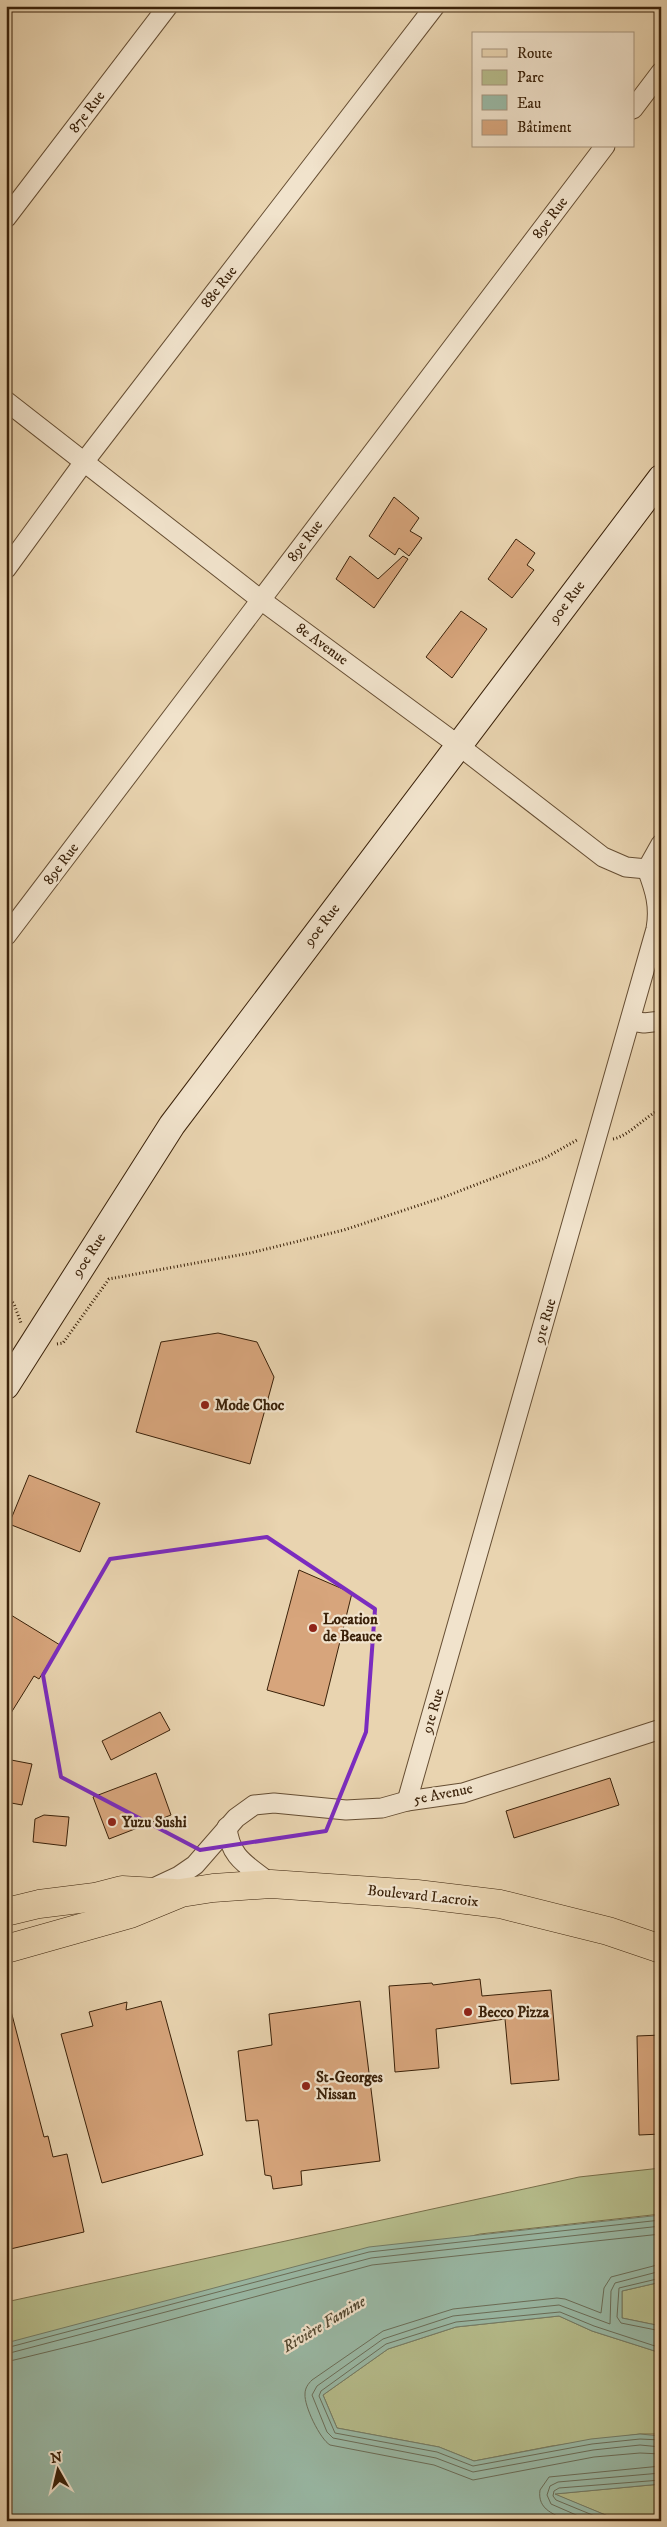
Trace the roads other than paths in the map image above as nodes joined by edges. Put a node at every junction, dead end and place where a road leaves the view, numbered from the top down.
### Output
1 (168, 6) edge
2 (435, 6) edge
3 (661, 72) edge
4 (634, 108) edge
5 (603, 148) edge
6 (6, 218) edge
7 (6, 401) edge
8 (84, 462) junction
9 (661, 478) edge
10 (6, 569) edge
11 (261, 600) junction
12 (458, 745) junction
13 (661, 844) edge
14 (647, 869) junction
15 (6, 936) edge
16 (631, 1021) junction
17 (661, 1021) edge
18 (6, 1386) edge
19 (661, 1729) edge
20 (407, 1801) junction
21 (227, 1827) junction
22 (271, 1884) junction
23 (148, 1890) junction
24 (180, 1893) junction
25 (6, 1912) edge
26 (6, 1949) edge
27 (661, 1949) edge

1 - 6 street, 87e Rue
2 - 8 street, 88e Rue
3 - 4 street
5 - 11 street, 89e Rue
7 - 8 street, 8e Avenue
8 - 10 street, 88e Rue
8 - 11 street, 8e Avenue
9 - 12 street, 90e Rue
11 - 12 street, 8e Avenue
11 - 15 street, 89e Rue
12 - 14 street, 8e Avenue
12 - 18 street, 90e Rue
13 - 14 street
14 - 16 street, 91e Rue
16 - 17 street
16 - 20 street, 91e Rue
19 - 20 street, 5e Avenue
20 - 21 street, 5e Avenue
21 - 22 street
21 - 23 street, 5e Avenue
22 - 24 main road, Boulevard Lacroix
22 - 27 main road, Boulevard Lacroix
23 - 24 main road, Boulevard Lacroix
23 - 25 main road, Boulevard Lacroix
24 - 26 main road, Boulevard Lacroix

